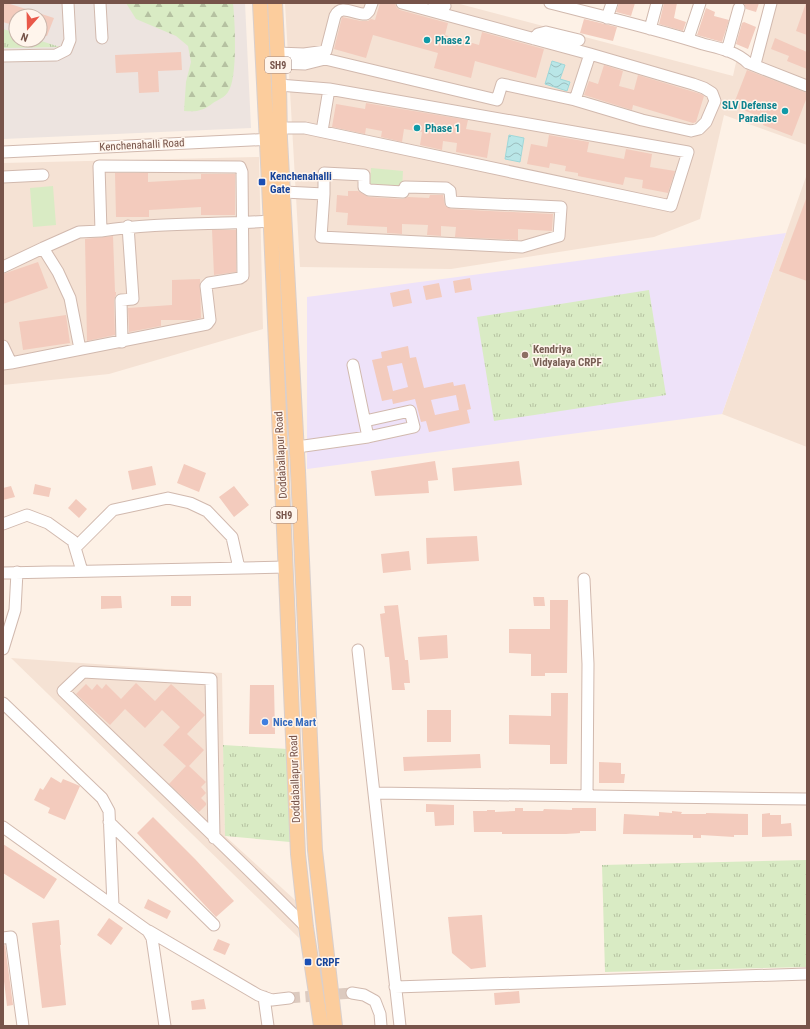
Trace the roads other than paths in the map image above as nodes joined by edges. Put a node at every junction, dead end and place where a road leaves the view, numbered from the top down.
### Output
1 (68, 3) edge
2 (100, 3) edge
3 (260, 3) edge
4 (275, 3) edge
5 (372, 3) edge
6 (402, 3) edge
7 (550, 3) edge
8 (612, 3) edge
9 (657, 3) edge
10 (700, 3) edge
11 (771, 3) edge
12 (569, 5) edge
13 (739, 8) dead end
14 (607, 18) junction
15 (650, 29) junction
16 (102, 38) dead end
17 (534, 39) junction
18 (688, 39) junction
19 (579, 40) dead end
20 (727, 51) junction
21 (590, 54) junction
22 (326, 55) junction
23 (3, 56) edge
24 (277, 58) junction
25 (742, 58) junction
26 (756, 60) junction
27 (807, 80) edge
28 (279, 85) junction
29 (807, 86) edge
30 (329, 89) junction
31 (575, 100) junction
32 (322, 131) junction
33 (276, 136) junction
34 (3, 152) edge
35 (43, 175) dead end
36 (3, 177) edge
37 (284, 192) junction
38 (324, 194) junction
39 (271, 221) junction
40 (242, 223) junction
41 (128, 226) junction
42 (101, 231) junction
43 (43, 248) junction
44 (3, 267) edge
45 (122, 342) junction
46 (3, 346) edge
47 (80, 349) junction
48 (7, 364) edge
49 (353, 365) dead end
50 (365, 421) junction
51 (368, 437) junction
52 (297, 447) junction
53 (3, 524) edge
54 (75, 548) junction
55 (286, 567) junction
56 (239, 568) junction
57 (82, 571) junction
58 (17, 572) junction
59 (3, 573) edge
60 (584, 579) dead end
61 (3, 648) edge
62 (358, 650) dead end
63 (3, 703) edge
64 (374, 793) junction
65 (588, 796) junction
66 (807, 799) edge
67 (109, 822) junction
68 (3, 827) edge
69 (214, 838) junction
70 (113, 905) junction
71 (214, 925) dead end
72 (306, 927) junction
73 (148, 931) junction
74 (3, 938) edge
75 (807, 974) edge
76 (395, 987) junction
77 (352, 993) tunnel mouth
78 (264, 997) junction
79 (289, 998) tunnel mouth
80 (23, 1026) edge
81 (164, 1026) edge
82 (268, 1026) edge
83 (321, 1026) edge
84 (335, 1026) edge
85 (381, 1026) edge
86 (400, 1026) edge

1 - 23 street
2 - 16 street
3 - 33 main road, Doddaballapur Road / SH9
4 - 24 main road, Doddaballapur Road / SH9
5 - 22 street
6 - 17 street
7 - 12 street
8 - 14 street
9 - 15 street
10 - 18 street
11 - 26 street
12 - 14 street
13 - 20 street
14 - 15 street
15 - 18 street
17 - 19 street
17 - 21 street
18 - 20 street
20 - 25 street
21 - 31 street
21 - 31 street
22 - 24 street
22 - 31 street
24 - 28 main road, Doddaballapur Road / SH9
25 - 26 street
25 - 29 street
26 - 27 street
28 - 30 street
28 - 33 main road, Doddaballapur Road / SH9
30 - 32 street
30 - 32 street, Kenchenahalli Road
32 - 33 street, Kenchenahalli Road
33 - 34 street, Kenchenahalli Road
33 - 37 main road, Doddaballapur Road / SH9
33 - 39 main road, Doddaballapur Road / SH9
35 - 36 street
37 - 38 street
37 - 52 main road, Doddaballapur Road / SH9
38 - 38 street
39 - 40 street
39 - 55 main road, Doddaballapur Road / SH9
40 - 41 street
40 - 42 street
40 - 45 street
41 - 42 street
41 - 45 street
42 - 43 street
43 - 44 street
43 - 47 street
45 - 47 street
46 - 48 street
47 - 48 street
49 - 50 street
50 - 51 street
50 - 51 street
51 - 52 street
52 - 84 main road, Doddaballapur Road / SH9
53 - 54 street
54 - 56 street
54 - 57 street
55 - 56 street
55 - 72 main road, Doddaballapur Road / SH9
56 - 57 street
57 - 58 street
58 - 59 street
58 - 61 street
60 - 65 street
62 - 64 street
63 - 67 street
64 - 65 street
64 - 76 street
65 - 66 street
67 - 70 street
67 - 71 street
68 - 70 street
69 - 69 street
69 - 72 street
70 - 73 street
72 - 83 main road, Doddaballapur Road / SH9
73 - 78 street
73 - 81 street
74 - 80 street
75 - 76 street
76 - 86 street
77 - 85 street
78 - 79 street
78 - 82 street

